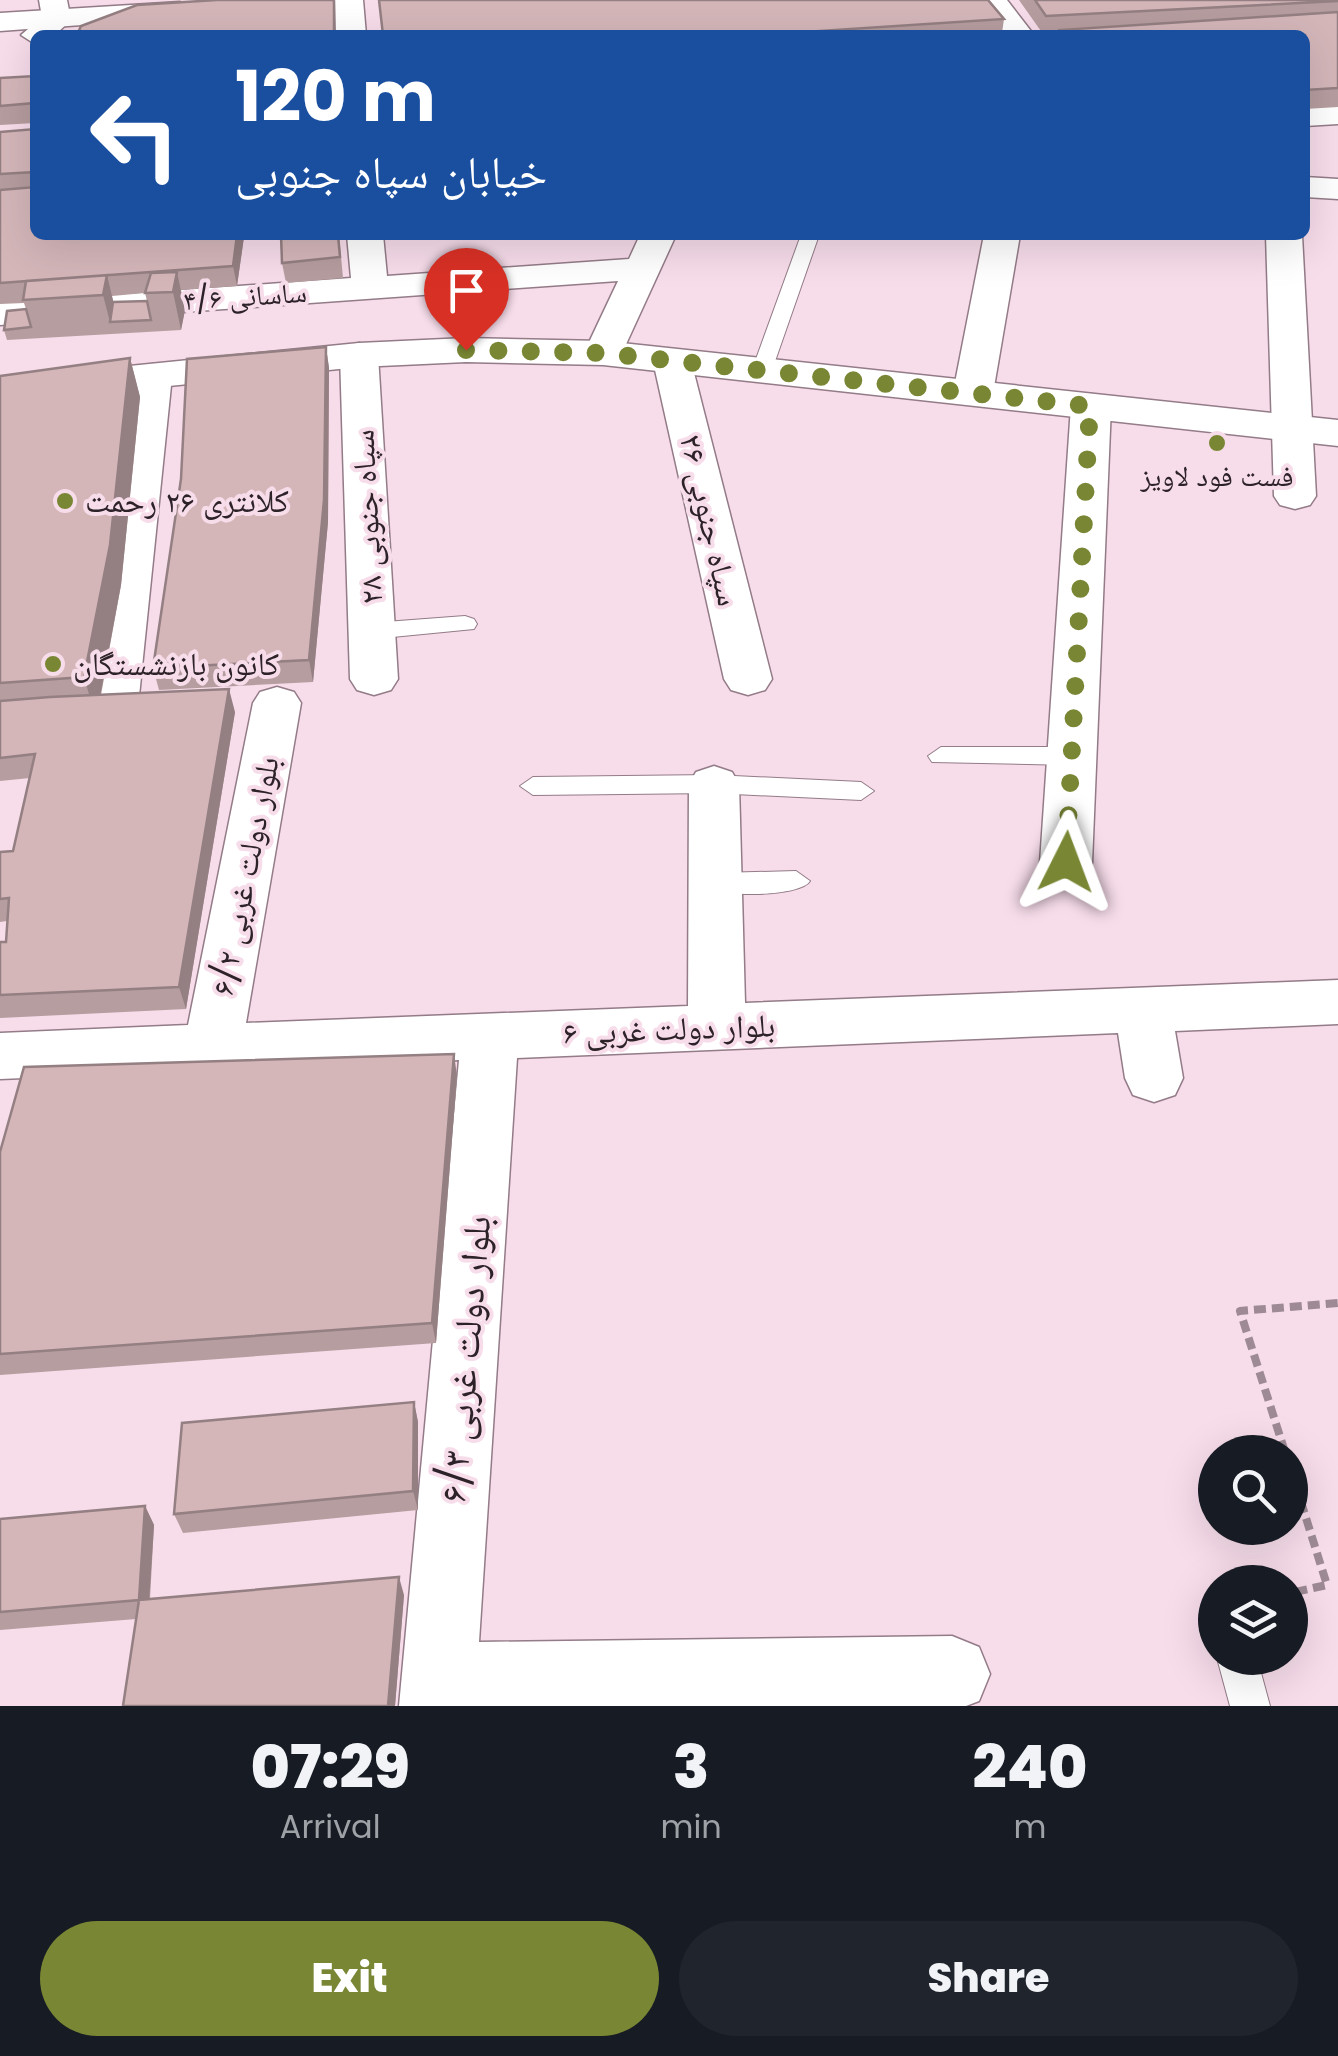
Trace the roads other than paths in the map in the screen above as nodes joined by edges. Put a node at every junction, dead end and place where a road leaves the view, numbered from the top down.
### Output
1 (338, 0) edge
2 (349, 0) edge
3 (992, 0) edge
4 (319, 1) edge
5 (207, 9) edge
6 (0, 22) edge
7 (39, 28) edge
8 (351, 30) edge
9 (1015, 30) edge
10 (1338, 115) edge
11 (1310, 117) edge
12 (1310, 186) edge
13 (1338, 189) edge
14 (365, 240) edge
15 (655, 240) edge
16 (808, 240) edge
17 (1001, 240) edge
18 (1284, 240) edge
19 (640, 269) junction
20 (370, 287) junction
21 (0, 314) edge
22 (602, 353) junction
23 (360, 356) junction
24 (672, 360) junction
25 (762, 370) junction
26 (153, 376) junction
27 (0, 392) edge
28 (974, 394) junction
29 (1090, 406) junction
30 (1290, 428) junction
31 (1338, 433) edge
32 (1295, 496) dead end
33 (465, 624) dead end
34 (372, 631) junction
35 (374, 679) dead end
36 (748, 679) dead end
37 (278, 703) dead end
38 (114, 706) edge
39 (941, 756) dead end
40 (1072, 756) junction
41 (714, 784) junction
42 (533, 786) dead end
43 (861, 792) dead end
44 (1066, 862) dead end
45 (796, 880) dead end
46 (719, 883) junction
47 (1338, 1002) edge
48 (1143, 1010) junction
49 (717, 1027) junction
50 (490, 1037) junction
51 (212, 1048) junction
52 (0, 1056) edge
53 (1154, 1078) dead end
54 (952, 1674) dead end
55 (1242, 1675) edge
56 (438, 1694) edge
57 (1250, 1706) edge

1 - 4 street
2 - 8 street
3 - 9 street
5 - 7 street
6 - 7 street
10 - 11 street
12 - 13 street
14 - 20 street
15 - 19 street
16 - 25 lane
17 - 28 street
18 - 30 street
19 - 20 street, ۴/۶ ساسانی
19 - 22 street
20 - 21 street, ۴/۶ ساسانی
22 - 23 street
22 - 24 street
23 - 26 street
23 - 34 street, ۲۸ سپاه جنوبی
24 - 25 street
24 - 36 street, ۲۶ سپاه جنوبی
25 - 28 street
26 - 27 street
26 - 38 street
28 - 29 street
29 - 30 street
29 - 40 street
30 - 31 street
30 - 32 street
33 - 34 lane
34 - 35 street, ۲۸ سپاه جنوبی
37 - 51 street, بلوار دولت غربی ۶/۲
39 - 40 lane
40 - 44 street
41 - 42 lane
41 - 43 lane
41 - 46 street
45 - 46 lane
46 - 49 street
47 - 48 street, بلوار دولت غربی ۶
48 - 49 street, بلوار دولت غربی ۶
48 - 53 street
49 - 50 street, بلوار دولت غربی ۶
50 - 51 street, بلوار دولت غربی ۶
50 - 56 street, بلوار دولت غربی ۶/۳
51 - 52 street, بلوار دولت غربی ۶
54 - 56 street
55 - 57 lane

